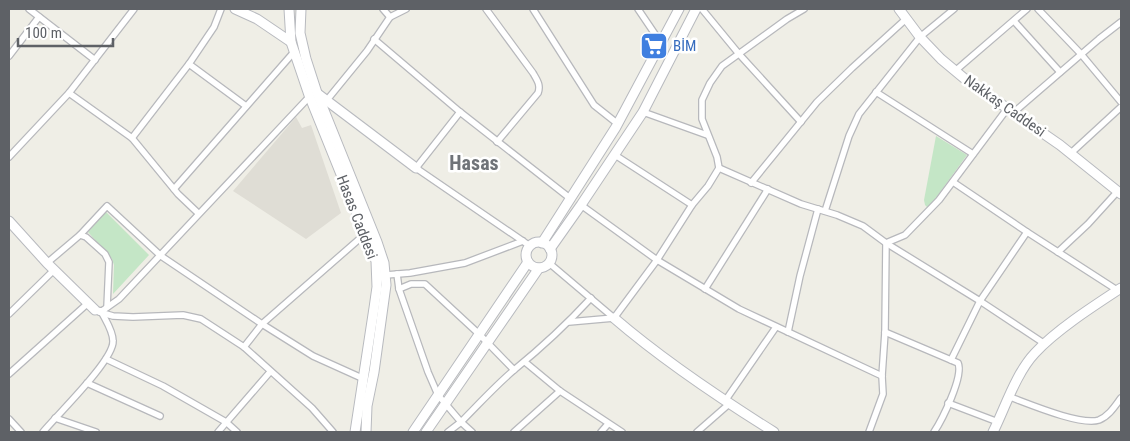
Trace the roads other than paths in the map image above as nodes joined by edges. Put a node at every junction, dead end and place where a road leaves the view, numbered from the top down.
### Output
1 (29, 9) edge
2 (134, 9) edge
3 (221, 9) edge
4 (234, 9) edge
5 (289, 9) edge
6 (301, 9) edge
7 (383, 9) edge
8 (406, 9) edge
9 (486, 9) edge
10 (533, 9) edge
11 (638, 9) edge
12 (679, 9) edge
13 (696, 9) edge
14 (702, 9) edge
15 (804, 9) edge
16 (899, 9) edge
17 (954, 9) edge
18 (1027, 9) edge
19 (1038, 9) edge
20 (39, 17) junction
21 (390, 17) junction
22 (906, 19) junction
23 (1014, 20) junction
24 (1121, 22) edge
25 (920, 37) junction
26 (374, 39) junction
27 (292, 42) junction
28 (661, 43) junction
29 (294, 52) junction
30 (739, 54) junction
31 (1081, 54) junction
32 (9, 56) edge
33 (95, 60) junction
34 (189, 64) junction
35 (955, 71) junction
36 (1060, 72) junction
37 (876, 92) junction
38 (69, 93) junction
39 (313, 94) junction
40 (327, 100) junction
41 (1121, 102) edge
42 (246, 106) junction
43 (1121, 107) edge
44 (1010, 111) junction
45 (460, 112) junction
46 (643, 112) junction
47 (801, 122) junction
48 (618, 124) junction
49 (707, 135) junction
50 (132, 138) junction
51 (497, 142) junction
52 (1071, 153) junction
53 (973, 154) junction
54 (615, 155) junction
55 (9, 157) edge
56 (416, 168) junction
57 (719, 168) junction
58 (953, 182) junction
59 (752, 183) junction
60 (174, 189) junction
61 (768, 189) junction
62 (1120, 192) edge
63 (571, 199) junction
64 (581, 205) junction
65 (692, 205) junction
66 (818, 209) junction
67 (825, 211) junction
68 (198, 213) junction
69 (9, 221) edge
70 (1027, 232) junction
71 (366, 234) junction
72 (80, 235) junction
73 (527, 243) junction
74 (886, 243) junction
75 (546, 246) junction
76 (1058, 252) junction
77 (161, 256) junction
78 (658, 260) junction
79 (528, 262) junction
80 (549, 263) junction
81 (51, 266) junction
82 (539, 268) junction
83 (397, 274) junction
84 (386, 275) junction
85 (400, 288) junction
86 (1119, 289) edge
87 (705, 290) junction
88 (591, 298) junction
89 (980, 301) junction
90 (87, 304) junction
91 (107, 307) junction
92 (99, 311) junction
93 (9, 314) edge
94 (614, 318) junction
95 (569, 322) junction
96 (262, 324) junction
97 (776, 326) junction
98 (788, 332) junction
99 (885, 332) junction
100 (480, 334) junction
101 (488, 343) junction
102 (1045, 344) junction
103 (244, 347) junction
104 (106, 359) junction
105 (951, 360) junction
106 (525, 362) junction
107 (514, 370) junction
108 (270, 372) junction
109 (9, 374) edge
110 (882, 376) junction
111 (364, 379) junction
112 (87, 383) junction
113 (560, 391) junction
114 (438, 394) junction
115 (1010, 397) junction
116 (727, 402) junction
117 (1120, 402) edge
118 (948, 403) junction
119 (445, 404) junction
120 (160, 416) dead end
121 (55, 418) junction
122 (9, 419) edge
123 (226, 422) junction
124 (461, 422) junction
125 (998, 422) junction
126 (608, 424) junction
127 (21, 432) edge
128 (43, 432) edge
129 (96, 432) edge
130 (218, 432) edge
131 (237, 432) edge
132 (333, 432) edge
133 (355, 432) edge
134 (366, 432) edge
135 (413, 432) edge
136 (426, 432) edge
137 (448, 432) edge
138 (472, 432) edge
139 (514, 432) edge
140 (601, 432) edge
141 (622, 432) edge
142 (697, 432) edge
143 (774, 432) edge
144 (869, 432) edge
145 (934, 432) edge
146 (993, 432) edge

1 - 20 street
2 - 33 street
3 - 34 street
4 - 27 main road
5 - 27 main road, Hasas Caddesi
6 - 39 main road, Hasas Caddesi
7 - 21 street
8 - 21 street
9 - 51 street
10 - 48 street
11 - 28 street
12 - 28 main road
13 - 46 main road
14 - 30 street
15 - 30 street
16 - 22 main road, Nakkaş Caddesi
17 - 25 street
18 - 23 street
19 - 31 street
20 - 32 street
20 - 33 street
21 - 26 street
22 - 25 main road, Nakkaş Caddesi
22 - 47 street
23 - 35 street
23 - 36 street
24 - 31 street
25 - 35 main road, Nakkaş Caddesi
25 - 37 street
26 - 40 street
26 - 45 street
27 - 29 main road, Hasas Caddesi
28 - 48 main road
29 - 39 main road, Hasas Caddesi
29 - 42 street
30 - 47 street
30 - 49 street
31 - 36 street
31 - 41 street
33 - 38 street
34 - 42 street
34 - 50 street
35 - 44 main road, Nakkaş Caddesi
36 - 44 street
37 - 53 street
37 - 67 street
38 - 50 street
38 - 55 street
39 - 40 main road
39 - 68 street
39 - 71 main road, Hasas Caddesi
39 - 84 main road, Hasas Caddesi
40 - 56 main road
42 - 60 street
43 - 52 street
44 - 52 main road, Nakkaş Caddesi
44 - 53 street
45 - 51 street
45 - 56 street
46 - 49 street
46 - 54 main road
47 - 59 street
48 - 63 main road
49 - 57 street
50 - 60 street
51 - 63 street
52 - 62 main road, Nakkaş Caddesi
53 - 58 street
54 - 64 main road
54 - 65 street
56 - 73 street
57 - 59 street
57 - 65 street
58 - 70 street
58 - 74 street
59 - 61 street
60 - 68 street
61 - 66 street
61 - 87 street
62 - 76 street
63 - 75 main road
64 - 75 main road
64 - 78 street
65 - 78 street
66 - 67 street
66 - 98 street
67 - 74 street
68 - 77 street
69 - 81 main road
70 - 76 street
70 - 89 street
71 - 96 street
71 - 111 main road, Hasas Caddesi
72 - 77 street
72 - 81 street
72 - 91 street
73 - 75 main road
73 - 79 main road
73 - 83 street
74 - 89 street
74 - 99 street
75 - 80 main road
76 - 86 street
77 - 91 street
77 - 96 street
78 - 87 street
78 - 94 street
79 - 82 main road
79 - 100 main road
80 - 82 main road
80 - 88 street
81 - 90 main road
81 - 93 street
82 - 101 main road
83 - 84 street
83 - 85 street
84 - 134 main road, Hasas Caddesi
85 - 100 street
85 - 114 street
86 - 102 main road
87 - 97 street
88 - 94 street
88 - 95 street
89 - 102 street
89 - 105 street
90 - 92 main road
90 - 109 street
91 - 92 street
92 - 103 street
92 - 104 street
94 - 95 street
94 - 116 main road
95 - 106 street
96 - 103 street
96 - 111 street
97 - 98 street
97 - 116 street
98 - 110 street
99 - 105 street
99 - 110 street
100 - 101 street
100 - 114 main road
101 - 107 street
101 - 119 main road
102 - 115 main road
103 - 108 street
104 - 112 street
104 - 123 street
105 - 118 street
106 - 107 street
106 - 113 street
107 - 124 street
108 - 123 street
108 - 132 street
110 - 144 street
111 - 133 main road, Hasas Caddesi
112 - 120 street
112 - 121 street
113 - 126 street
113 - 139 street
114 - 119 street
114 - 135 main road
115 - 117 street
115 - 125 main road
116 - 142 street
116 - 143 main road
118 - 125 street
118 - 145 street
119 - 124 street
119 - 136 main road
121 - 128 street
121 - 129 street
122 - 127 street
123 - 130 street
123 - 131 street
124 - 137 street
124 - 138 street
125 - 146 main road
126 - 140 street
126 - 141 street

